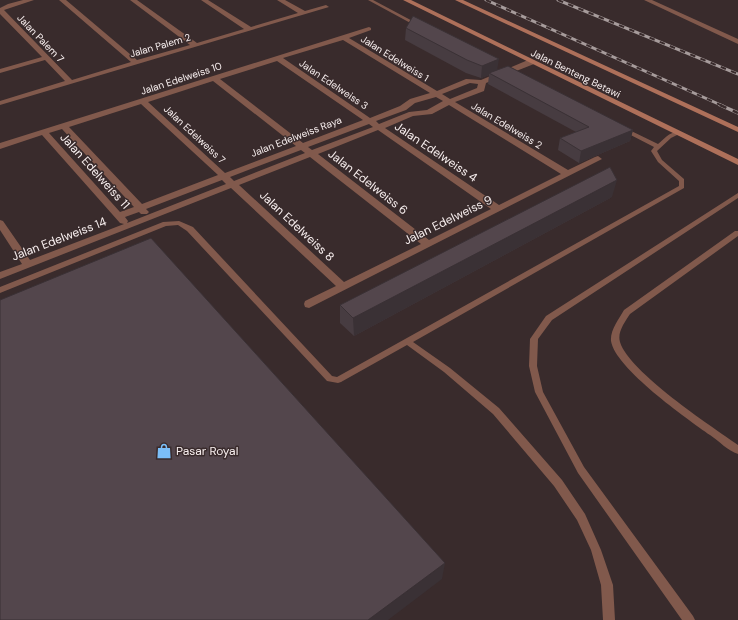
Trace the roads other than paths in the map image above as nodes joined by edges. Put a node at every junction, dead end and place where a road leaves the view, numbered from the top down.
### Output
1 (31, 0) edge
2 (62, 0) edge
3 (133, 0) edge
4 (204, 0) edge
5 (280, 0) edge
6 (370, 0) edge
7 (406, 0) edge
8 (458, 0) edge
9 (648, 0) edge
10 (326, 7) dead end
11 (303, 14) junction
12 (249, 29) junction
13 (369, 29) dead end
14 (426, 29) edge
15 (343, 38) junction
16 (738, 42) edge
17 (195, 45) junction
18 (44, 56) junction
19 (278, 58) junction
20 (531, 62) junction
21 (136, 63) junction
22 (0, 65) edge
23 (0, 71) edge
24 (214, 78) junction
25 (70, 82) junction
26 (482, 82) junction
27 (436, 95) junction
28 (143, 101) junction
29 (448, 102) junction
30 (0, 103) edge
31 (369, 121) junction
32 (615, 125) edge
33 (64, 126) junction
34 (379, 127) junction
35 (738, 130) edge
36 (44, 132) junction
37 (677, 133) junction
38 (0, 146) edge
39 (301, 146) junction
40 (658, 147) junction
41 (311, 153) junction
42 (598, 159) dead end
43 (738, 162) edge
44 (568, 174) junction
45 (223, 175) junction
46 (233, 184) junction
47 (738, 195) edge
48 (140, 207) junction
49 (498, 209) junction
50 (119, 216) junction
51 (149, 218) junction
52 (0, 222) edge
53 (128, 226) junction
54 (738, 233) edge
55 (428, 244) junction
56 (28, 265) junction
57 (0, 276) edge
58 (343, 286) junction
59 (0, 290) edge
60 (308, 304) dead end
61 (408, 342) junction
62 (738, 450) edge
63 (609, 620) edge
64 (689, 620) edge

1 - 18 street, Jalan Palem 7
2 - 21 street
3 - 17 street
4 - 12 street
5 - 11 street
6 - 14 lane
7 - 20 main road, Jalan Benteng Betawi
8 - 35 main road, Jalan Benteng Betawi
9 - 16 street
10 - 11 street, Jalan Palem 2
11 - 12 street, Jalan Palem 2
12 - 17 street, Jalan Palem 2
13 - 15 street, Jalan Edelweiss 10
15 - 19 street, Jalan Edelweiss 10
15 - 27 street, Jalan Edelweiss 1
17 - 21 street, Jalan Palem 2
18 - 22 street
18 - 23 street
18 - 25 street, Jalan Palem 7
19 - 24 street, Jalan Edelweiss 10
19 - 31 street, Jalan Edelweiss 3
20 - 26 street, Jalan Edelweiss Raya
20 - 37 main road, Jalan Benteng Betawi
21 - 25 street, Jalan Palem 2
24 - 28 street, Jalan Edelweiss 10
24 - 39 street, Jalan Edelweiss 6
25 - 30 street, Jalan Palem 2
26 - 27 street, Jalan Edelweiss Raya
26 - 29 street, Jalan Edelweiss Raya
27 - 29 street, Jalan Edelweiss 2
27 - 31 street, Jalan Edelweiss Raya
28 - 33 street, Jalan Edelweiss 10
28 - 45 street, Jalan Edelweiss 7
29 - 34 street, Jalan Edelweiss Raya
29 - 44 street, Jalan Edelweiss 2
31 - 34 street, Jalan Edelweiss 3
31 - 39 street, Jalan Edelweiss Raya
32 - 40 lane
33 - 36 street, Jalan Edelweiss 10
33 - 48 street, Jalan Edelweiss 11
34 - 41 street, Jalan Edelweiss Raya
34 - 49 street, Jalan Edelweiss 4
36 - 38 street, Jalan Edelweiss 10
36 - 50 street, Jalan Edelweiss 11
37 - 40 lane
37 - 43 main road, Jalan Benteng Betawi
39 - 41 street, Jalan Edelweiss 6
39 - 45 street, Jalan Edelweiss Raya
40 - 61 lane
41 - 46 street, Jalan Edelweiss Raya
41 - 55 street, Jalan Edelweiss 6
42 - 44 street, Jalan Edelweiss 9
44 - 49 street, Jalan Edelweiss 9
45 - 46 street, Jalan Edelweiss 7
45 - 48 street, Jalan Edelweiss Raya
46 - 51 street, Jalan Edelweiss Raya
46 - 58 street, Jalan Edelweiss 8
47 - 64 lane
48 - 50 street, Jalan Edelweiss Raya
48 - 51 street, Jalan Edelweiss 11
49 - 55 street, Jalan Edelweiss 9
50 - 53 street, Jalan Edelweiss 11
51 - 53 street, Jalan Edelweiss Raya
52 - 56 street
53 - 56 street, Jalan Edelweiss 14
54 - 62 lane
55 - 58 street, Jalan Edelweiss 9
56 - 57 street, Jalan Edelweiss 14
58 - 60 street, Jalan Edelweiss 9
59 - 61 lane
61 - 63 lane

